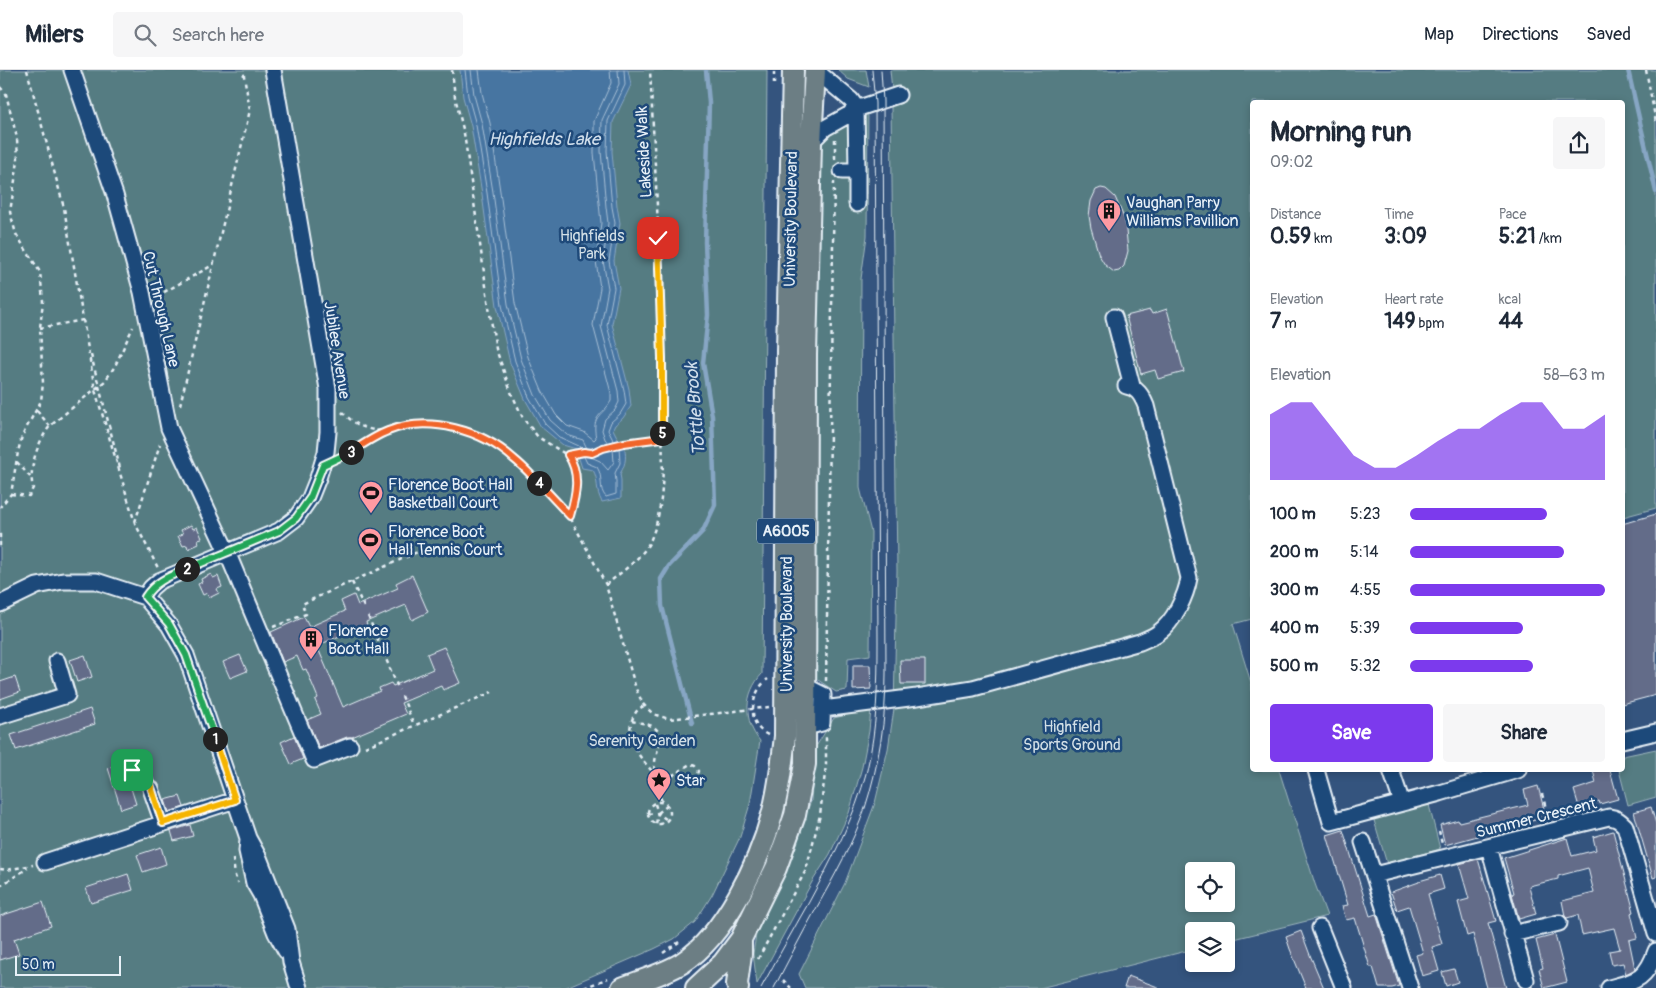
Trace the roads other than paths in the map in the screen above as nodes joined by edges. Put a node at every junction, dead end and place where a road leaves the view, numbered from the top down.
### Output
1 (72, 70) edge
2 (273, 70) edge
3 (794, 70) edge
4 (815, 70) edge
5 (898, 95) dead end
6 (856, 107) junction
7 (811, 142) junction
8 (857, 204) dead end
9 (1114, 318) dead end
10 (227, 552) junction
11 (145, 597) junction
12 (0, 604) edge
13 (57, 661) dead end
14 (816, 708) junction
15 (0, 716) edge
16 (1656, 732) edge
17 (1625, 739) edge
18 (350, 746) road end
19 (1317, 772) edge
20 (1391, 772) edge
21 (1511, 772) edge
22 (151, 789) road end
23 (235, 800) junction
24 (1397, 804) junction
25 (163, 823) junction
26 (1363, 842) dead end
27 (247, 844) junction
28 (1489, 847) junction
29 (38, 864) road end
30 (1372, 868) junction
31 (1560, 923) dead end
32 (1320, 928) dead end
33 (1520, 932) junction
34 (1656, 934) edge
35 (740, 939) junction
36 (1656, 952) edge
37 (291, 962) junction
38 (683, 962) junction
39 (1526, 980) dead end
40 (615, 983) edge
41 (702, 986) edge
42 (299, 988) edge
43 (738, 988) edge
44 (1344, 988) edge
45 (1410, 988) edge
46 (1610, 988) edge

1 - 10 street, Cut Through Lane
2 - 10 street, Jubilee Avenue
3 - 38 main road, University Boulevard / A6005
4 - 6 street
4 - 7 main road, University Boulevard / A6005
5 - 6 street
6 - 7 street
6 - 8 street
7 - 14 main road, University Boulevard / A6005
9 - 14 street
10 - 11 street, Jubilee Avenue
10 - 18 street, Cut Through Lane
11 - 12 street
11 - 23 street
13 - 15 street
14 - 35 main road, University Boulevard / A6005
16 - 17 street
19 - 24 street
20 - 24 street
21 - 24 street
22 - 25 street
23 - 25 street
23 - 27 street
25 - 29 street
26 - 30 street
27 - 37 street
27 - 37 street
28 - 30 street, Summer Crescent
28 - 33 street
28 - 34 street, Summer Crescent
30 - 45 street
31 - 33 street
32 - 44 street
33 - 39 street
35 - 41 main road, University Boulevard / A6005
35 - 43 main road, A6005
36 - 46 street
37 - 42 street
38 - 40 main road, University Boulevard
38 - 41 main road, A6005

